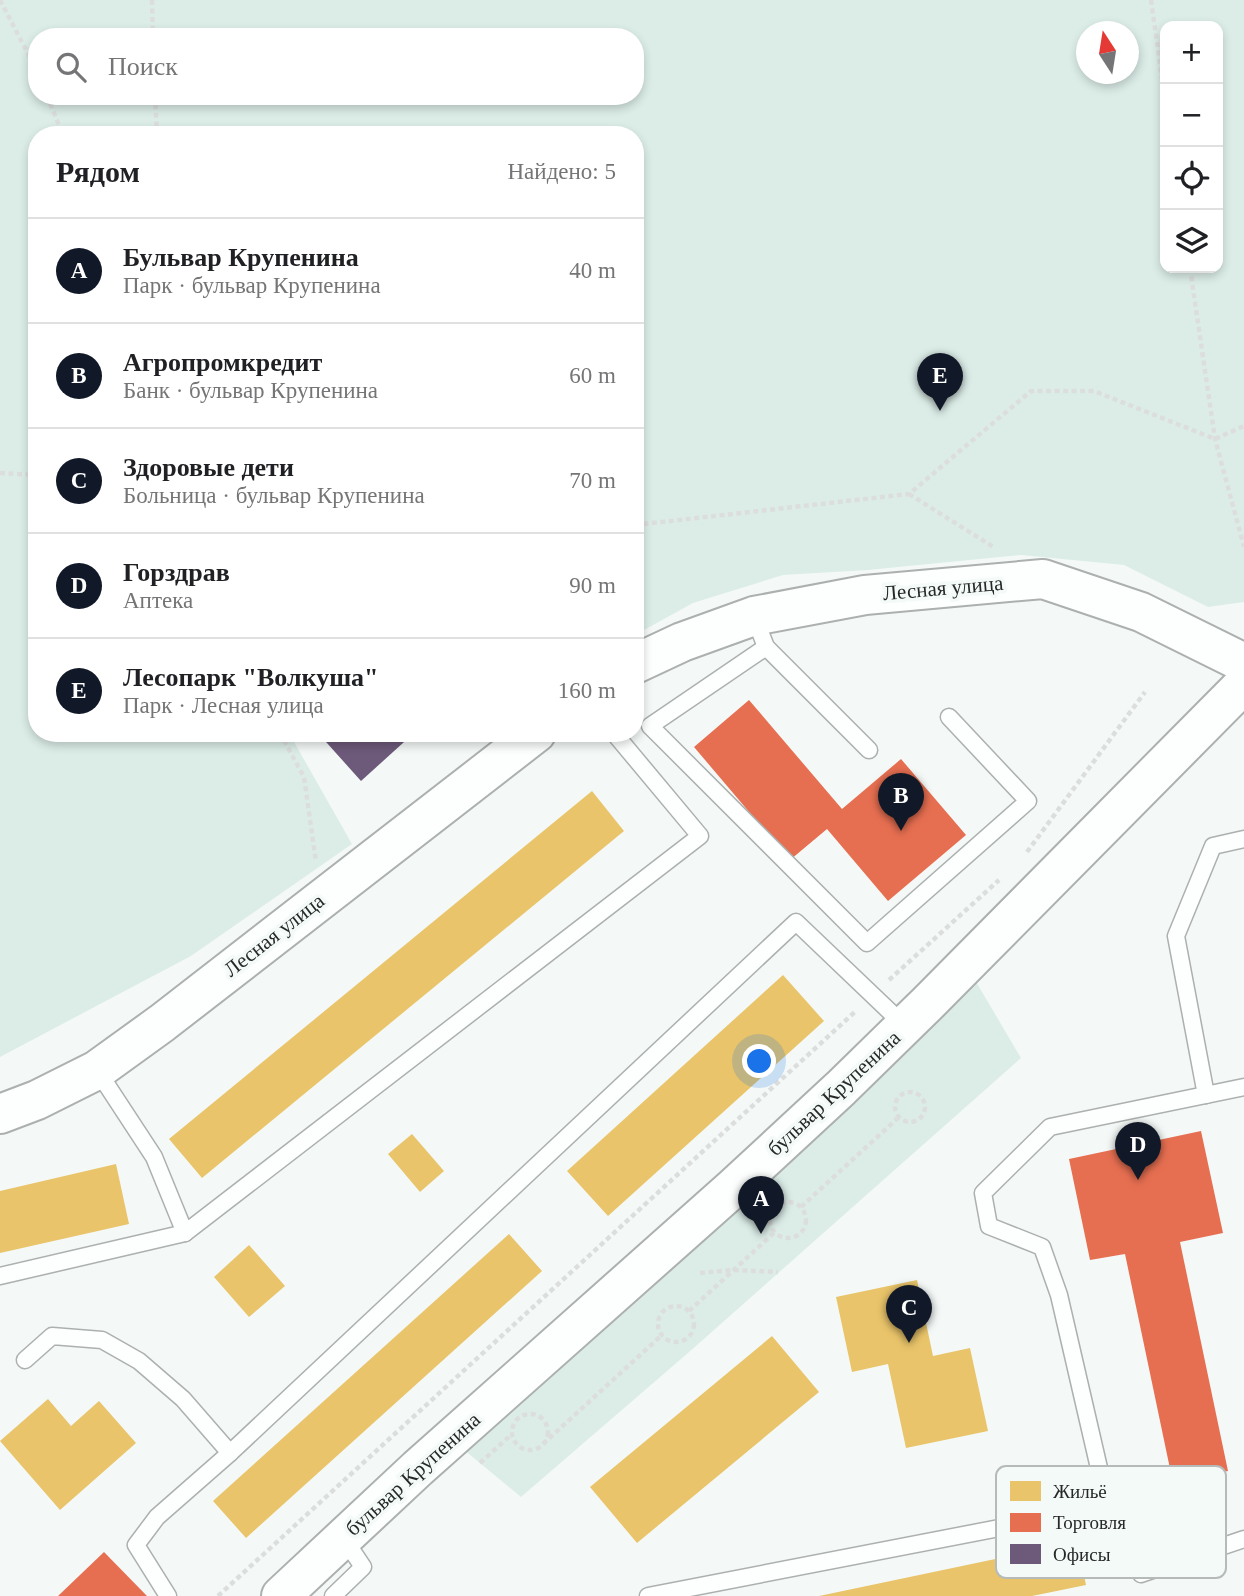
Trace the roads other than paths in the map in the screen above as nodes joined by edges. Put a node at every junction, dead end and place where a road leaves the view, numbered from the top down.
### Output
1 (760, 631) junction
2 (644, 660) edge
3 (1244, 663) edge
4 (1244, 684) edge
5 (949, 717) dead end
6 (524, 742) edge
7 (622, 742) edge
8 (869, 750) dead end
9 (1244, 839) edge
10 (905, 1026) junction
11 (97, 1070) junction
12 (1244, 1087) edge
13 (1206, 1095) junction
14 (0, 1114) edge
15 (186, 1233) junction
16 (0, 1276) edge
17 (25, 1360) dead end
18 (230, 1453) junction
19 (1099, 1466) edge
20 (996, 1529) edge
21 (343, 1537) junction
22 (1244, 1539) edge
23 (1226, 1545) edge
24 (168, 1596) edge
25 (281, 1596) edge
26 (333, 1596) edge
27 (648, 1596) edge

1 - 2 street, Лесная улица
1 - 3 street, Лесная улица
1 - 5 lane
1 - 8 lane
4 - 10 street, бульвар Крупенина
6 - 11 street, Лесная улица
7 - 15 lane
9 - 13 lane
10 - 18 lane
10 - 21 street, бульвар Крупенина
11 - 14 street, Лесная улица
11 - 15 lane
12 - 13 lane
13 - 19 lane
15 - 16 lane
17 - 18 lane
18 - 24 lane
20 - 27 lane
21 - 25 street, бульвар Крупенина
21 - 26 lane
22 - 23 lane

